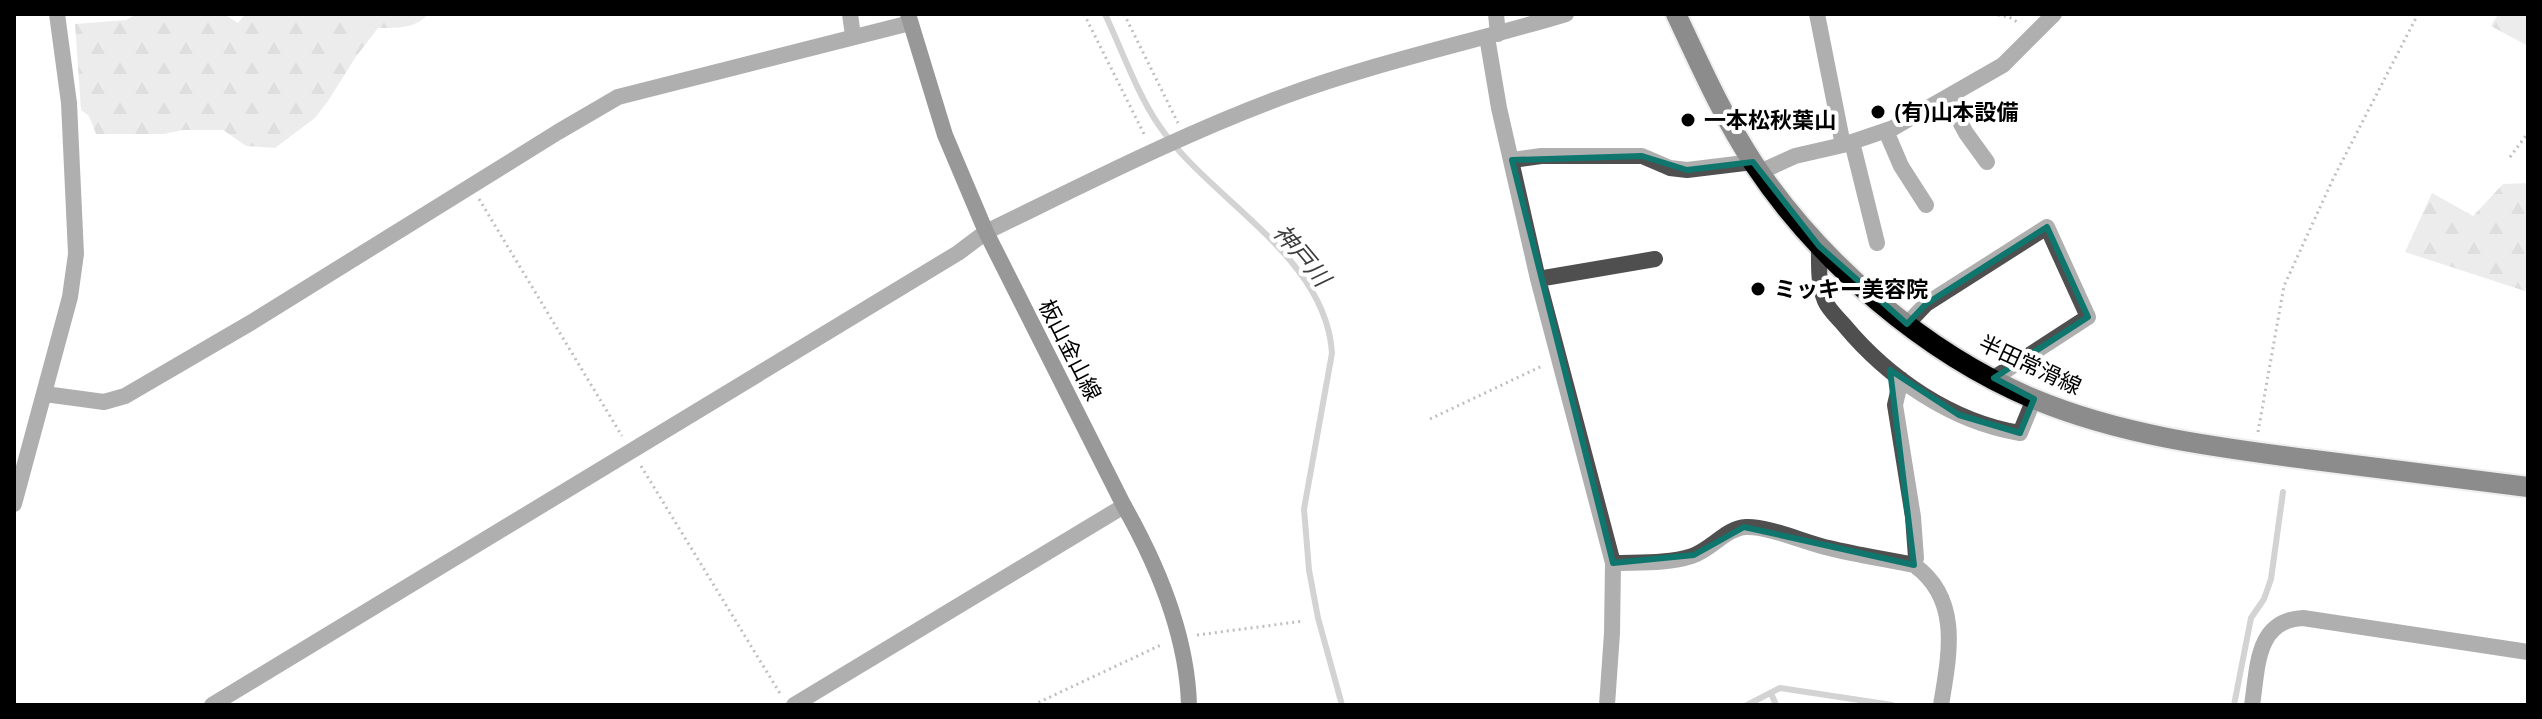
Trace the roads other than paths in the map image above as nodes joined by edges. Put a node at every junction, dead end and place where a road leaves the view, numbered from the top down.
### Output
1 (57, 14) edge
2 (850, 14) edge
3 (1496, 14) edge
4 (1566, 14) edge
5 (1676, 14) edge
6 (1817, 14) edge
7 (2054, 14) edge
8 (909, 18) edge
9 (853, 36) junction
10 (1492, 36) junction
11 (1947, 98) junction
12 (1886, 131) junction
13 (1847, 143) junction
14 (1512, 160) junction
15 (1987, 162) dead end
16 (1757, 167) junction
17 (1926, 205) dead end
18 (986, 232) junction
19 (1877, 243) dead end
20 (1819, 246) junction
21 (1655, 259) dead end
22 (1538, 279) junction
23 (1907, 324) junction
24 (1994, 378) junction
25 (1901, 379) junction
26 (45, 394) junction
27 (2034, 399) junction
28 (2528, 487) edge
29 (14, 504) edge
30 (1124, 506) junction
31 (1613, 563) junction
32 (1914, 565) junction
33 (2528, 652) edge
34 (212, 705) edge
35 (794, 705) edge
36 (1189, 705) edge
37 (1607, 705) edge
38 (1941, 705) edge
39 (2252, 705) edge

1 - 26 street
2 - 9 street
3 - 10 street
4 - 10 street
5 - 16 main road, 半田常滑線
6 - 13 street
7 - 11 street
8 - 9 street
8 - 18 main road, 板山金山線
9 - 26 street
10 - 14 street
10 - 18 street
11 - 12 street
11 - 15 street
12 - 13 street
12 - 17 street
13 - 16 street
13 - 19 street
14 - 16 street
14 - 22 street
16 - 20 main road, 半田常滑線
18 - 30 main road, 板山金山線
18 - 34 street
20 - 23 main road, 半田常滑線
20 - 25 street
21 - 22 street
22 - 31 street
23 - 24 main road, 半田常滑線
23 - 24 street
24 - 27 main road, 半田常滑線
25 - 27 street
25 - 32 street
26 - 29 street
27 - 28 main road, 半田常滑線
30 - 35 street
30 - 36 main road, 板山金山線
31 - 32 street
31 - 37 street
32 - 38 street
33 - 39 street

